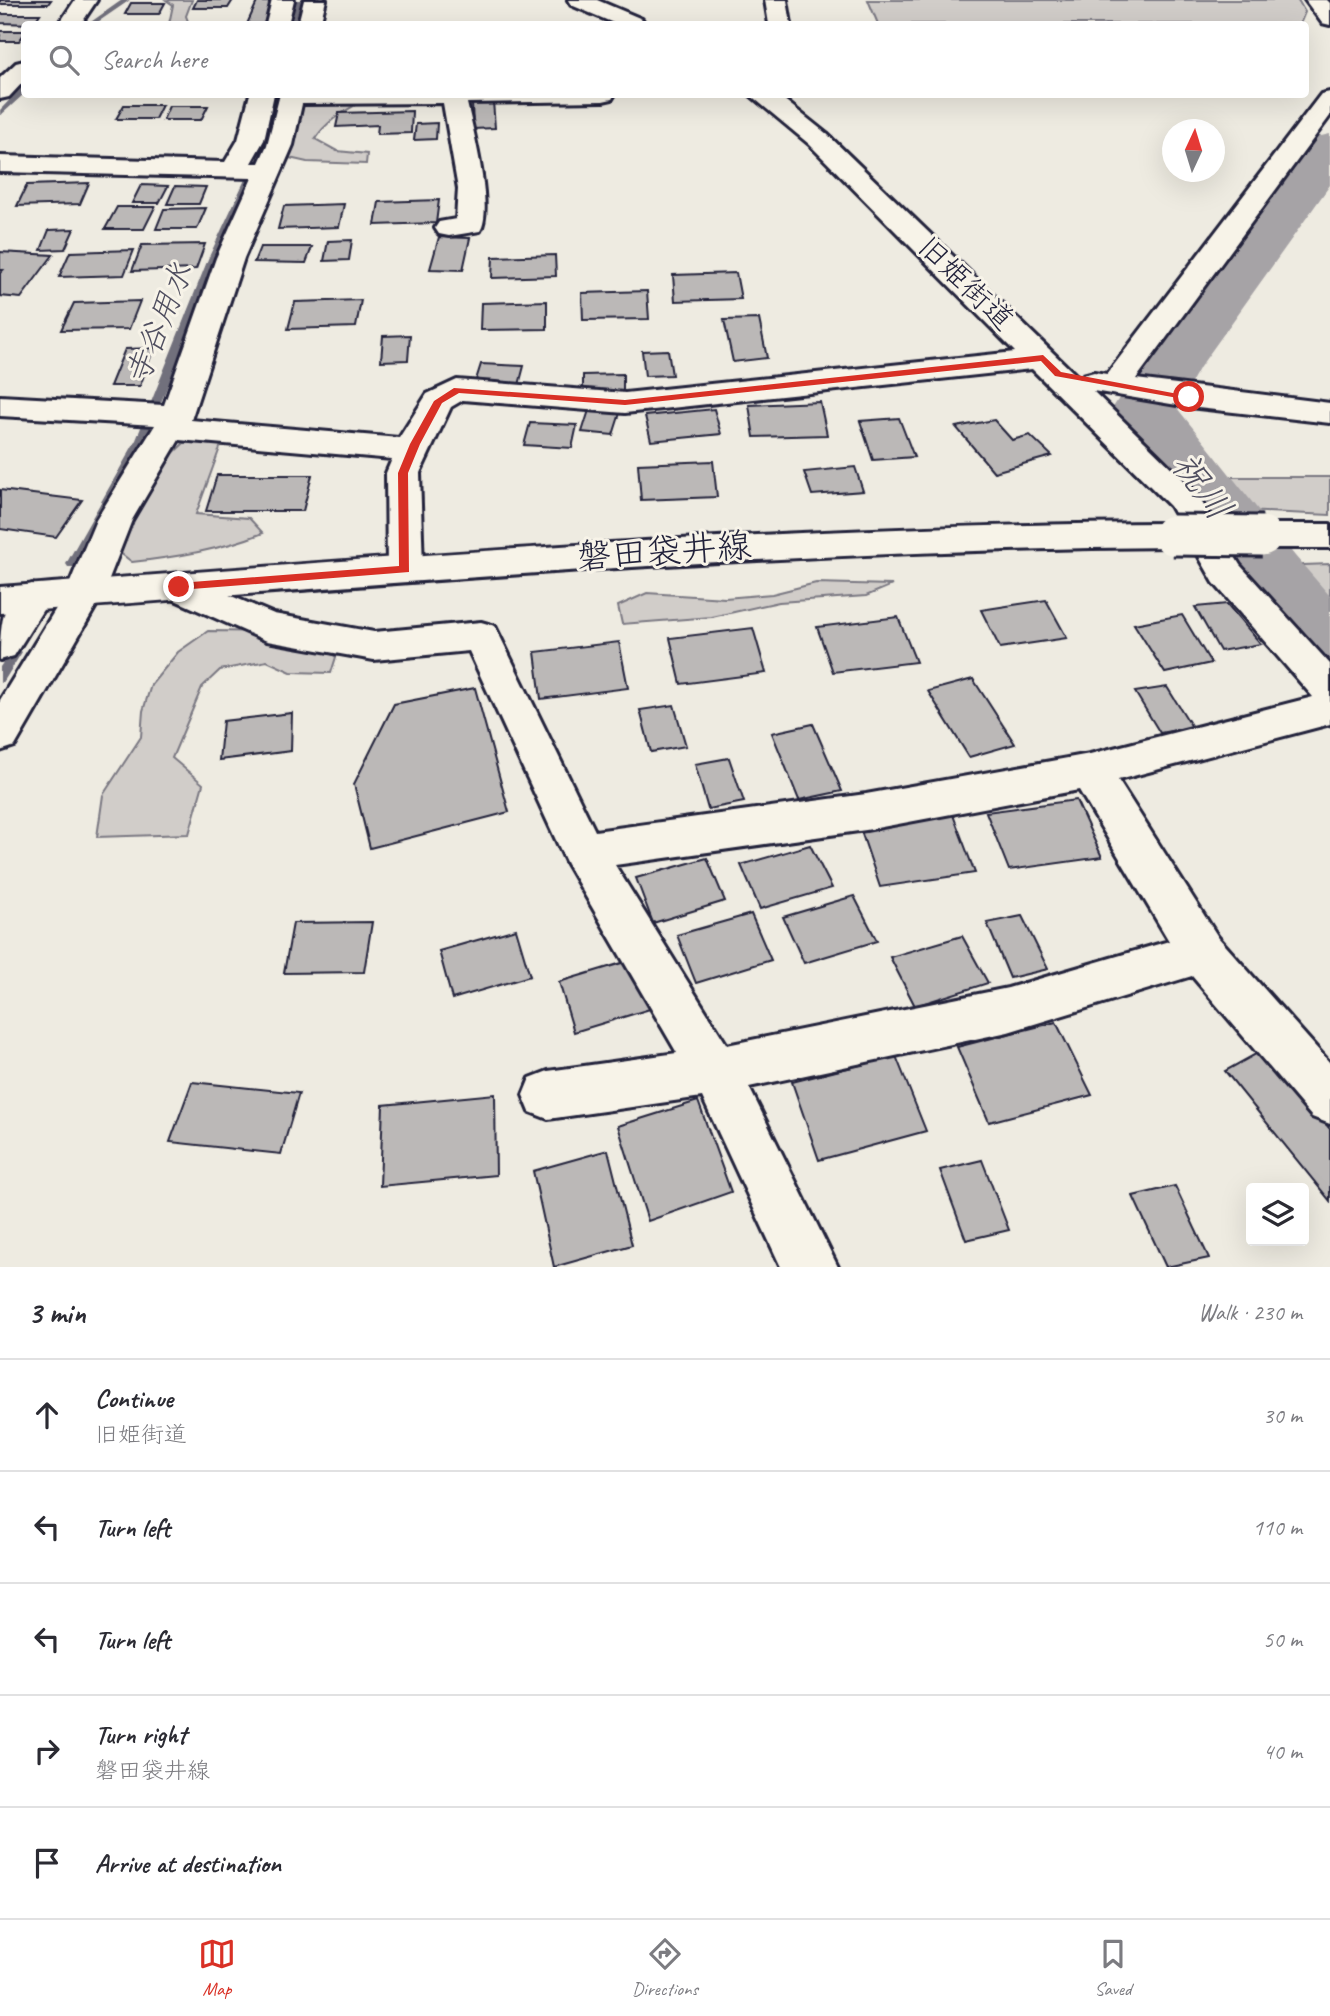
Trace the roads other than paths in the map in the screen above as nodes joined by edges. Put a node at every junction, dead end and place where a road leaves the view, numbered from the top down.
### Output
1 (86, 0) edge
2 (283, 0) edge
3 (315, 0) edge
4 (579, 0) edge
5 (776, 0) edge
6 (1316, 0) edge
7 (1330, 18) edge
8 (72, 21) edge
9 (279, 21) edge
10 (310, 21) edge
11 (627, 21) edge
12 (780, 21) edge
13 (21, 71) edge
14 (0, 92) edge
15 (1309, 93) edge
16 (1330, 93) edge
17 (280, 98) edge
18 (282, 98) edge
19 (454, 98) edge
20 (766, 98) edge
21 (1330, 99) edge
22 (0, 164) edge
23 (234, 170) junction
24 (269, 171) junction
25 (449, 228) dead end
26 (1050, 366) junction
27 (1115, 385) junction
28 (0, 406) edge
29 (1330, 413) edge
30 (174, 423) junction
31 (415, 444) junction
32 (1330, 536) edge
33 (405, 569) junction
34 (179, 587) junction
35 (84, 594) junction
36 (16, 599) edge
37 (0, 646) edge
38 (1330, 690) edge
39 (1330, 708) edge
40 (0, 735) edge
41 (1090, 771) junction
42 (583, 851) junction
43 (1201, 952) junction
44 (715, 1071) junction
45 (548, 1095) dead end
46 (1330, 1100) edge
47 (810, 1267) edge

1 - 8 street
2 - 9 street
3 - 10 street
4 - 11 street
5 - 12 street
6 - 7 street
13 - 14 street
15 - 16 street
17 - 23 street
18 - 24 street
19 - 25 street
20 - 26 street, 旧姫街道
21 - 27 street
22 - 23 street
23 - 24 street
24 - 30 street
26 - 27 street
26 - 31 street
26 - 38 street, 旧姫街道
27 - 29 street
28 - 30 street
30 - 31 street
30 - 35 street
31 - 33 street
32 - 33 street, 磐田袋井線, bridge
33 - 34 street, 磐田袋井線
34 - 35 street, 磐田袋井線
34 - 42 street
35 - 36 street, 磐田袋井線
35 - 40 street
36 - 37 street
39 - 41 street
41 - 42 street
41 - 43 street
42 - 44 street
43 - 44 street
43 - 46 street
44 - 45 street
44 - 47 street

